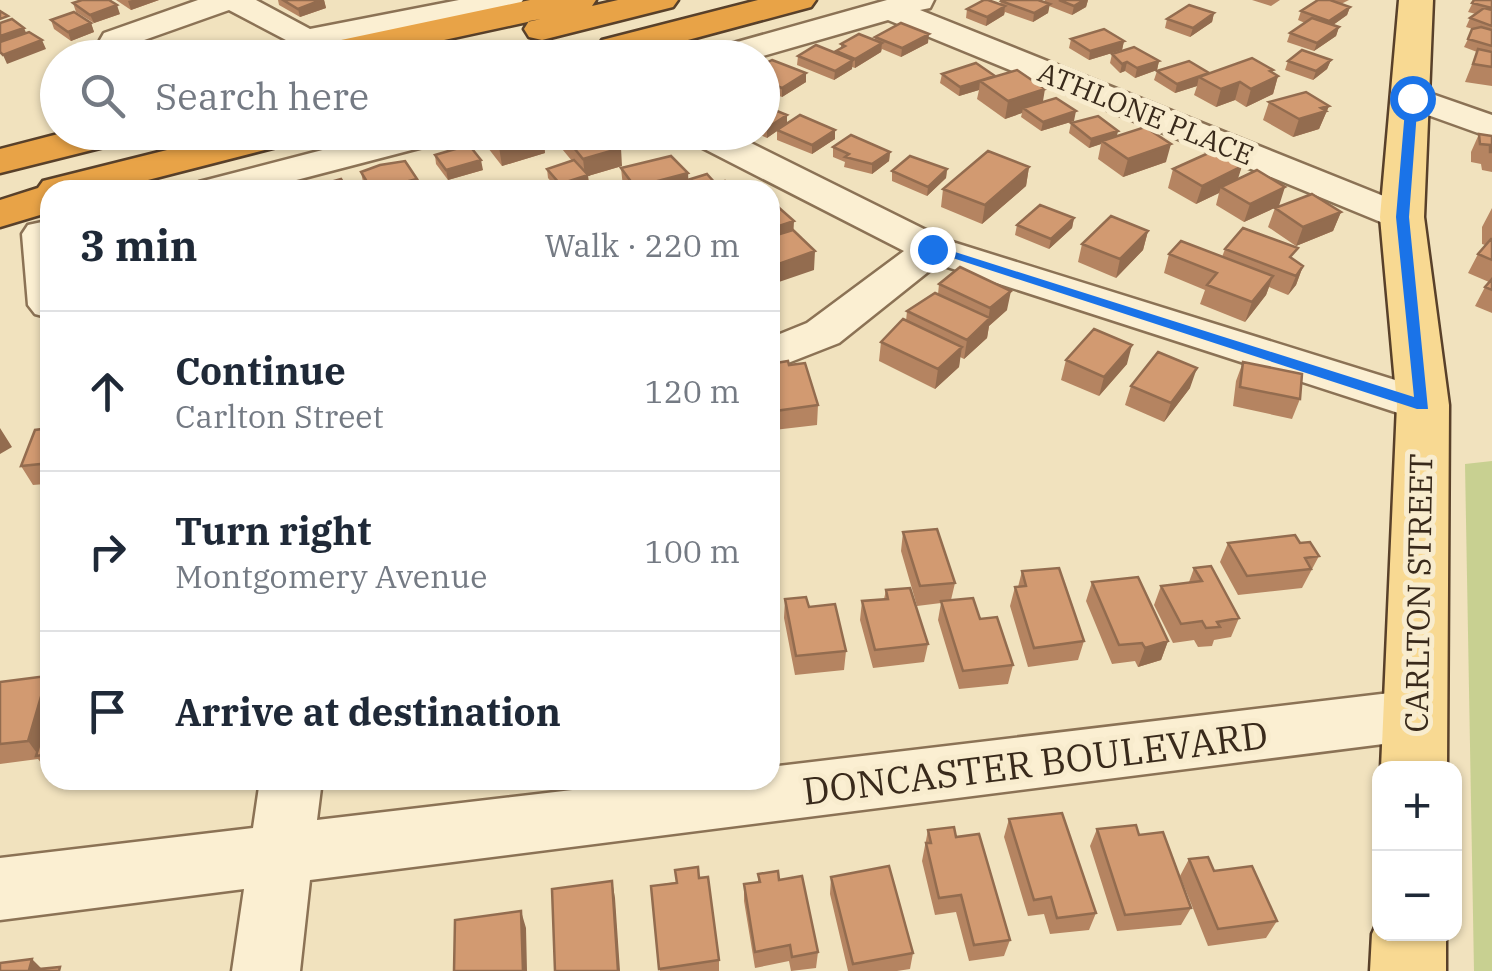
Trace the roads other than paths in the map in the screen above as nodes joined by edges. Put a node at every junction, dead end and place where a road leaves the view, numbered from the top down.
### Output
1 (230, 0) edge
2 (507, 0) edge
3 (579, 0) edge
4 (661, 0) edge
5 (799, 0) edge
6 (1416, 0) edge
7 (905, 4) edge
8 (116, 40) dead end
9 (293, 40) edge
10 (344, 40) edge
11 (357, 40) edge
12 (498, 40) edge
13 (647, 40) edge
14 (780, 40) edge
15 (1412, 98) junction
16 (40, 117) edge
17 (0, 126) edge
18 (1492, 127) edge
19 (45, 150) edge
20 (222, 150) edge
21 (367, 150) edge
22 (736, 150) edge
23 (0, 161) edge
24 (110, 180) edge
25 (252, 180) edge
26 (0, 204) edge
27 (40, 212) edge
28 (0, 214) edge
29 (40, 214) edge
30 (1402, 217) junction
31 (40, 219) edge
32 (0, 246) edge
33 (932, 249) junction
34 (780, 351) edge
35 (1422, 405) junction
36 (1414, 742) edge
37 (290, 790) edge
38 (280, 856) junction
39 (0, 888) edge
40 (1409, 941) edge
41 (266, 971) edge
42 (1408, 971) edge

1 - 8 street
1 - 9 street
2 - 10 street
3 - 11 highway
4 - 12 highway
5 - 13 highway
6 - 15 main road, CARLTON STREET
7 - 14 street
7 - 30 street, ATHLONE PLACE
15 - 18 street
15 - 30 main road, CARLTON STREET
16 - 17 highway
19 - 23 highway
20 - 24 highway
21 - 25 street
22 - 33 street
26 - 27 highway
28 - 29 highway
30 - 35 main road, CARLTON STREET
31 - 32 street
33 - 34 street
33 - 35 street
35 - 36 main road, CARLTON STREET
36 - 38 street, DONCASTER BOULEVARD
37 - 38 street
38 - 39 street, DONCASTER BOULEVARD
38 - 41 street
40 - 42 main road

